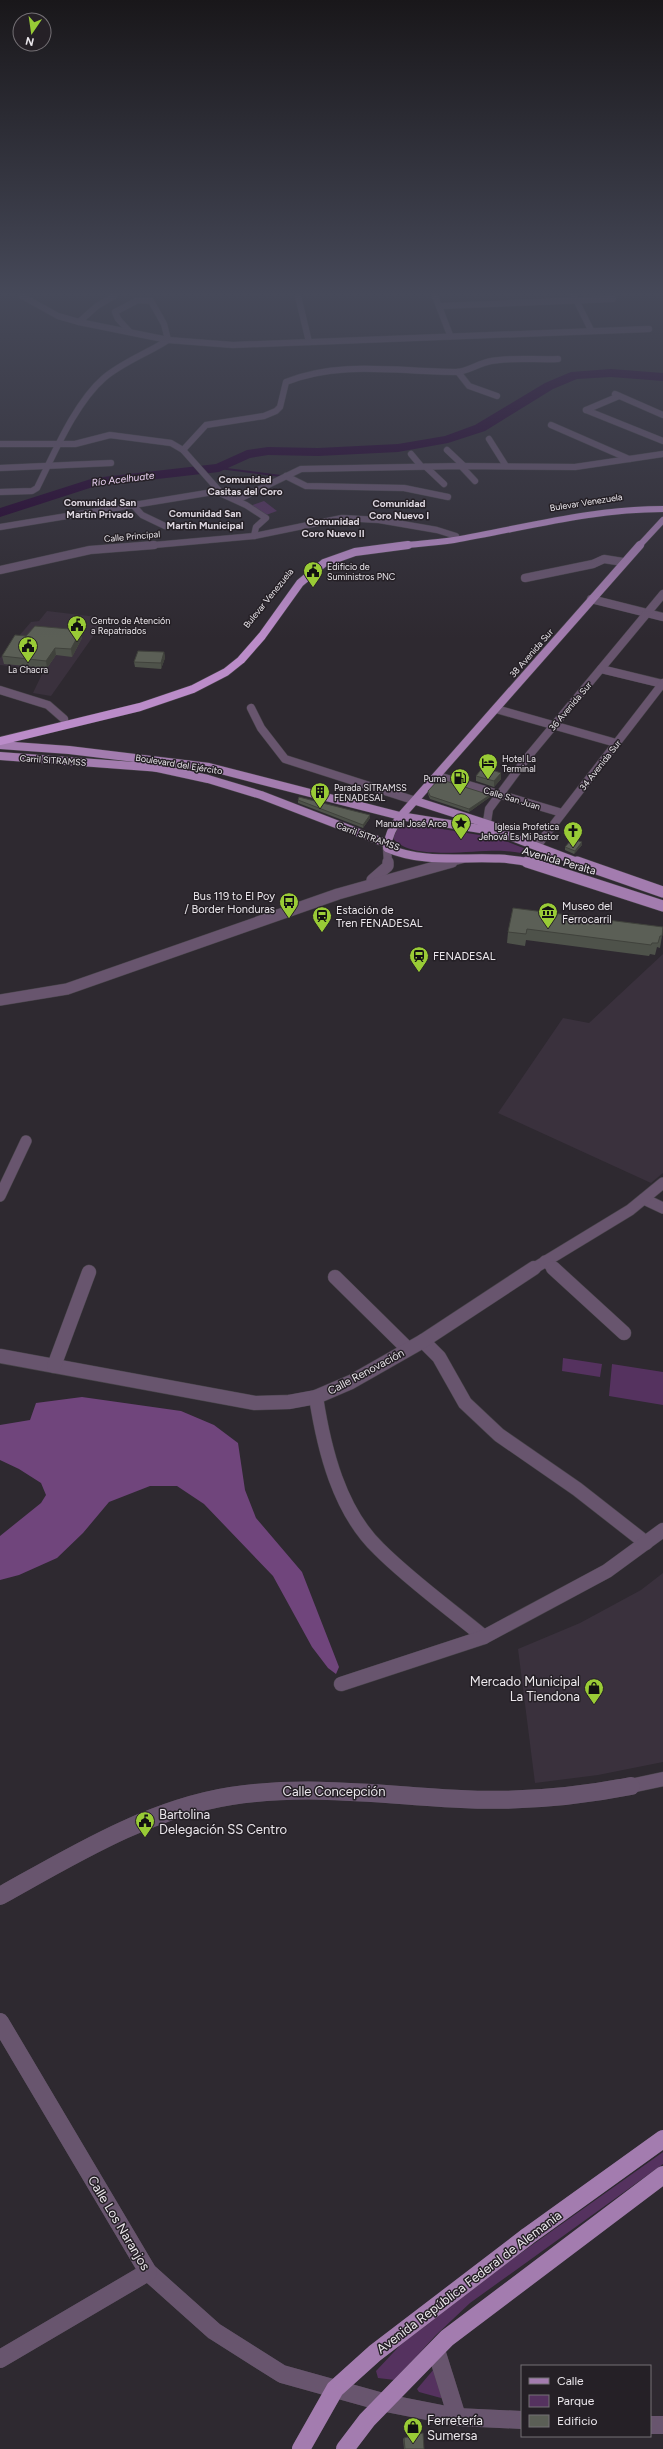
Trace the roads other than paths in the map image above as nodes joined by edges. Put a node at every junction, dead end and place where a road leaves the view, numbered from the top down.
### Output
1 (79, 410) edge
2 (277, 410) edge
3 (587, 410) edge
4 (551, 424) dead end
5 (489, 439) dead end
6 (663, 441) edge
7 (0, 444) edge
8 (61, 444) junction
9 (183, 450) junction
10 (447, 450) dead end
11 (411, 454) dead end
12 (663, 454) edge
13 (628, 459) junction
14 (111, 463) dead end
15 (423, 466) junction
16 (462, 466) junction
17 (506, 466) junction
18 (48, 467) junction
19 (0, 468) edge
20 (286, 476) junction
21 (475, 481) dead end
22 (444, 484) dead end
23 (219, 491) junction
24 (0, 492) edge
25 (448, 497) dead end
26 (237, 500) junction
27 (132, 504) junction
28 (663, 507) edge
29 (663, 520) edge
30 (165, 526) dead end
31 (0, 527) edge
32 (254, 536) junction
33 (456, 536) junction
34 (623, 562) junction
35 (2, 568) edge
36 (524, 578) dead end
37 (663, 594) edge
38 (591, 599) junction
39 (647, 613) junction
40 (663, 617) edge
41 (601, 669) junction
42 (663, 684) edge
43 (0, 690) edge
44 (251, 708) dead end
45 (496, 709) junction
46 (64, 719) junction
47 (553, 726) junction
48 (0, 732) edge
49 (0, 741) edge
50 (616, 744) junction
51 (0, 745) edge
52 (0, 756) edge
53 (153, 767) junction
54 (438, 776) junction
55 (499, 794) junction
56 (416, 801) junction
57 (562, 813) junction
58 (399, 818) junction
59 (487, 822) junction
60 (512, 836) junction
61 (387, 846) junction
62 (537, 846) junction
63 (466, 858) junction
64 (589, 873) junction
65 (364, 885) junction
66 (663, 892) edge
67 (663, 898) edge
68 (663, 906) edge
69 (0, 1000) edge
70 (26, 1141) dead end
71 (663, 1182) edge
72 (0, 1196) edge
73 (644, 1199) junction
74 (663, 1208) edge
75 (545, 1261) junction
76 (89, 1272) dead end
77 (335, 1277) dead end
78 (624, 1333) dead end
79 (423, 1341) junction
80 (408, 1349) junction
81 (0, 1356) edge
82 (54, 1366) junction
83 (316, 1397) junction
84 (663, 1530) edge
85 (646, 1543) junction
86 (484, 1637) junction
87 (342, 1684) dead end
88 (663, 1779) edge
89 (0, 1896) edge
90 (0, 2022) edge
91 (663, 2139) edge
92 (663, 2175) edge
93 (148, 2272) junction
94 (436, 2350) junction
95 (0, 2359) edge
96 (335, 2389) junction
97 (386, 2403) junction
98 (457, 2417) junction
99 (521, 2420) edge
100 (651, 2425) edge
101 (663, 2425) edge
102 (301, 2449) edge
103 (345, 2449) edge

1 - 8 street
2 - 9 street
3 - 6 street
4 - 13 street
5 - 17 street
7 - 8 street
8 - 9 street
8 - 18 street
9 - 23 street
10 - 16 street
11 - 15 street
12 - 13 street
13 - 17 street
14 - 18 street
15 - 16 street
15 - 20 street
15 - 22 street
16 - 17 street
16 - 21 street
18 - 19 street
18 - 24 street
20 - 25 street
20 - 26 street
23 - 26 street
23 - 27 street
26 - 32 street
27 - 30 street
27 - 31 street
28 - 33 highway, Bulevar Venezuela
28 - 49 highway, Bulevar Venezuela
29 - 34 main road, 38 Avenida Sur
32 - 33 street, Calle Principal
32 - 35 street, Calle Principal
33 - 46 highway, Bulevar Venezuela
34 - 36 street
34 - 38 main road, 38 Avenida Sur
37 - 39 street, 36 Avenida Sur
38 - 39 street
38 - 45 main road, 38 Avenida Sur
39 - 40 street
39 - 41 street, 36 Avenida Sur
41 - 42 street
41 - 47 street, 36 Avenida Sur
42 - 50 street, 34 Avenida Sur
43 - 46 street
44 - 56 street
45 - 47 street
45 - 54 main road, 38 Avenida Sur
46 - 48 highway, Bulevar Venezuela
47 - 50 street
47 - 55 street, 36 Avenida Sur
50 - 57 street, 34 Avenida Sur
51 - 58 main road, Boulevard del Ejército
52 - 53 main road, Carril SITRAMSS
53 - 58 main road, Carril SITRAMSS
53 - 61 main road, Carril SITRAMSS
54 - 55 street, Calle San Juan
54 - 56 main road, 38 Avenida Sur
55 - 57 street, Calle San Juan
55 - 59 street, 36 Avenida Sur
56 - 58 main road
56 - 59 main road, Avenida Peralta
57 - 62 street, 34 Avenida Sur
58 - 60 main road, Avenida Peralta
58 - 61 main road
58 - 64 main road, Carril SITRAMSS
59 - 60 main road, Avenida Peralta
60 - 62 main road, Avenida Peralta
61 - 63 main road, Avenida Peralta
61 - 64 main road, Carril SITRAMSS
61 - 65 street
62 - 66 main road, Avenida Peralta
63 - 65 street
63 - 68 main road, Avenida Peralta
64 - 67 main road, Carril SITRAMSS
65 - 69 street
70 - 72 street
71 - 73 street, Calle Renovación
73 - 74 street
73 - 75 street, Calle Renovación
75 - 78 street
75 - 79 street, Calle Renovación
76 - 82 street
77 - 80 street
79 - 80 street, Calle Renovación
79 - 85 street
80 - 83 street, Calle Renovación
81 - 82 street, Calle Renovación
82 - 83 street, Calle Renovación
83 - 86 street
84 - 85 street
85 - 86 street
86 - 87 street
88 - 89 street, Calle Concepción
90 - 93 street, Calle Los Naranjos
91 - 96 main road, Avenida República Federal de Alemania
92 - 94 main road
93 - 95 street
93 - 96 street, Calle Los Naranjos
94 - 97 main road
94 - 98 street
96 - 97 street, Calle Los Naranjos
96 - 102 main road, Avenida República Federal de Alemania
97 - 98 street, Calle Los Naranjos
97 - 103 main road
98 - 99 street, Calle Los Naranjos
100 - 101 street

